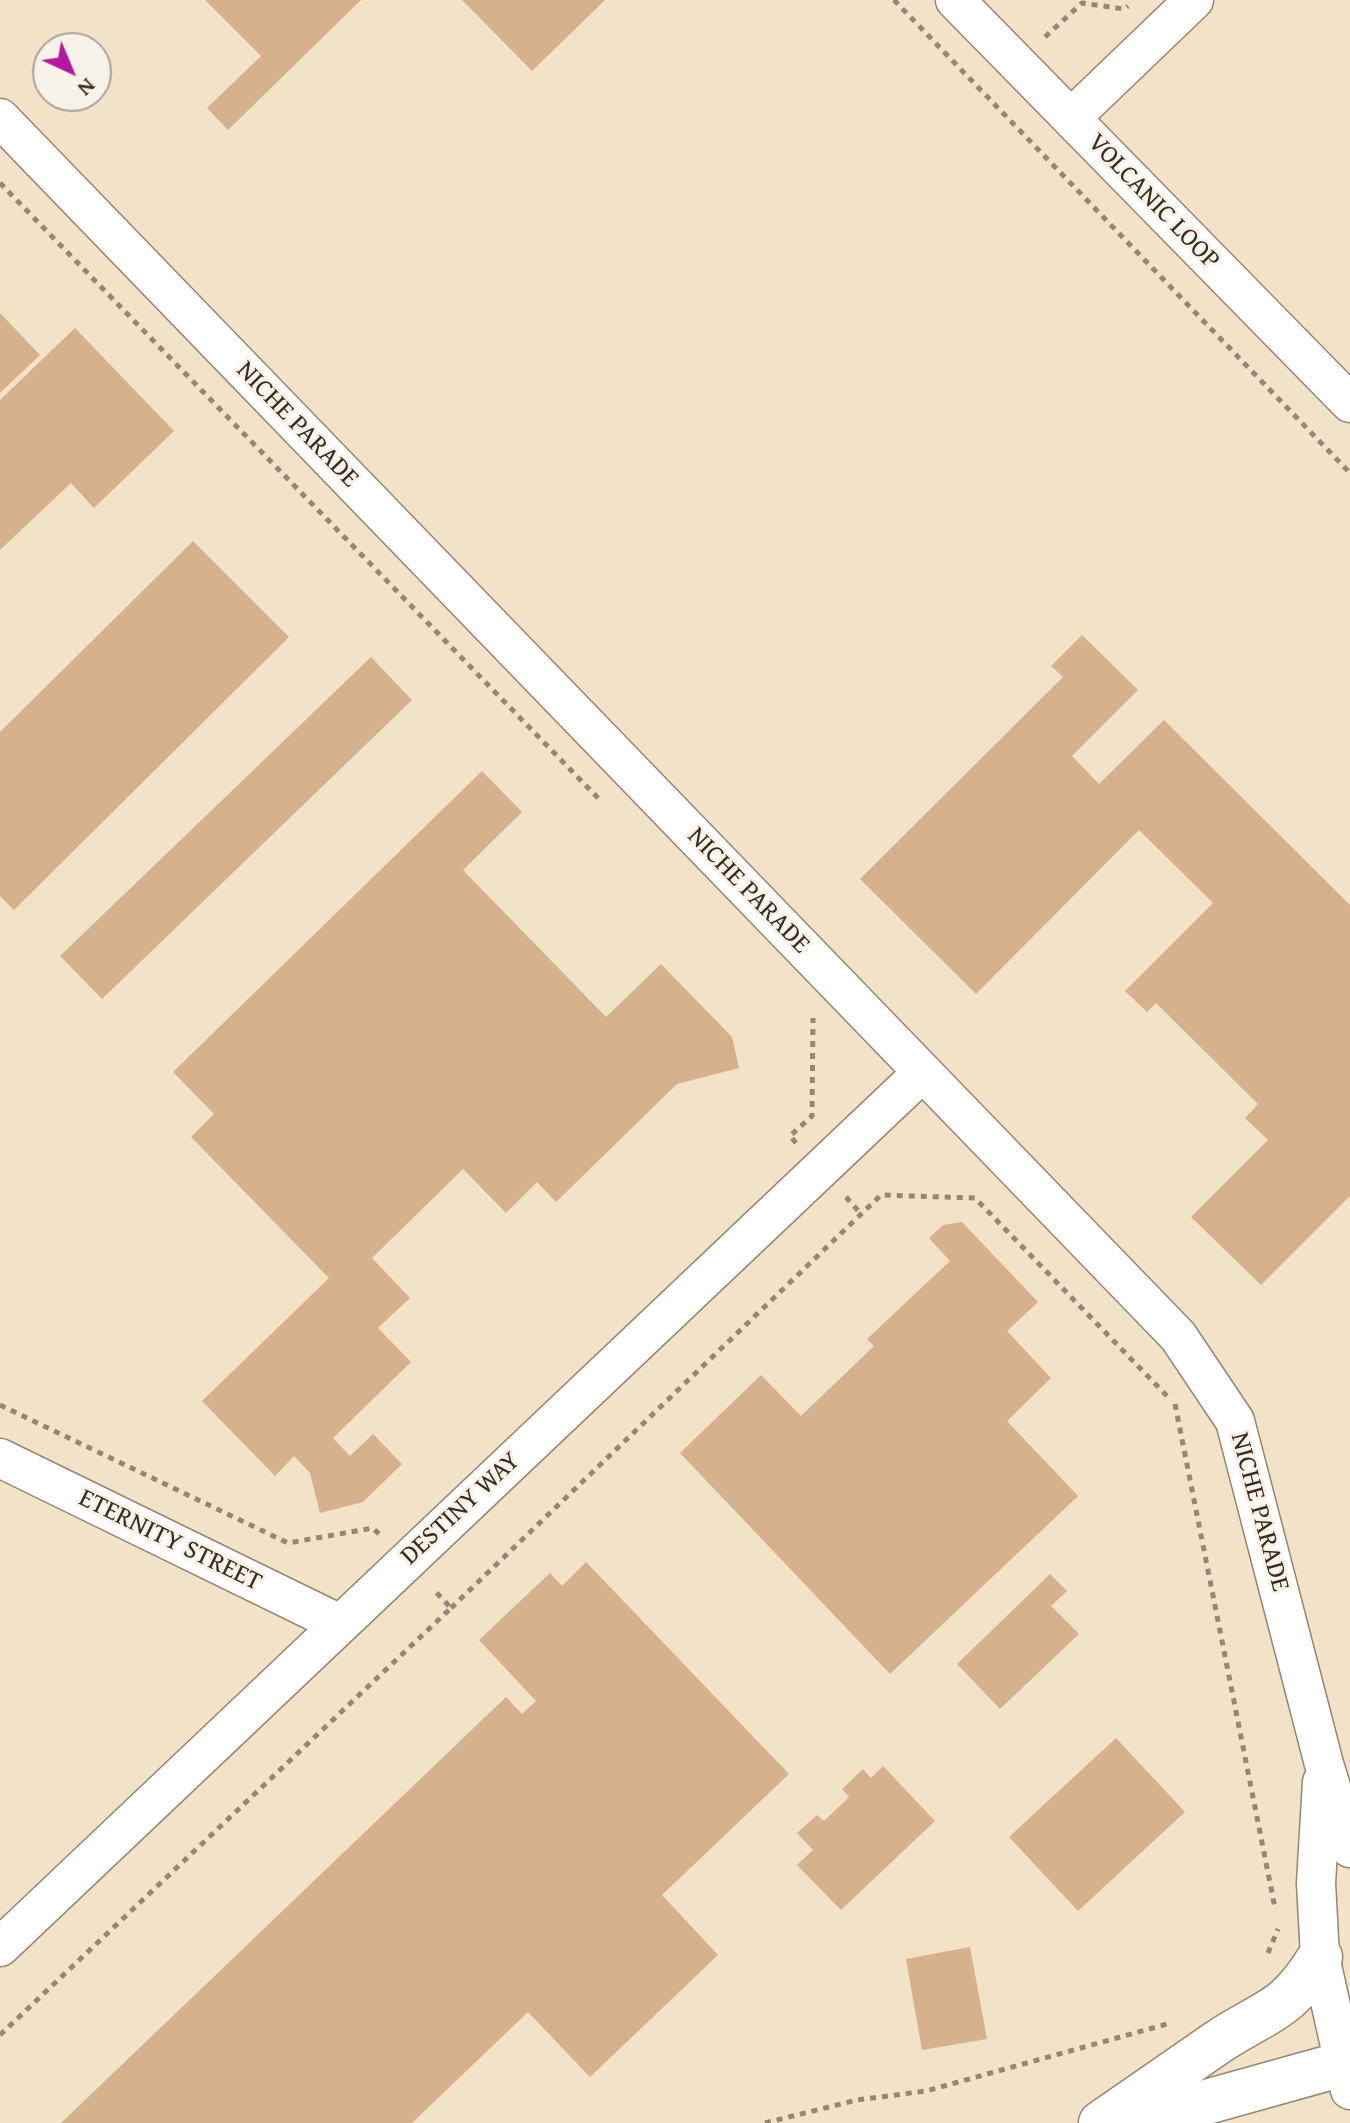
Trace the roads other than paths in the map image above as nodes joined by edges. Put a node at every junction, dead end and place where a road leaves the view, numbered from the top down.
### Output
1 (955, 0) edge
2 (1194, 0) edge
3 (0, 118) edge
4 (1071, 118) junction
5 (1350, 403) edge
6 (923, 1072) junction
7 (0, 1458) edge
8 (340, 1624) junction
9 (1324, 1764) junction
10 (1348, 1833) edge
11 (0, 1947) edge
12 (1320, 1957) junction
13 (1348, 2072) edge
14 (1101, 2123) edge
15 (1131, 2123) edge

1 - 4 street, VOLCANIC LOOP
2 - 4 street
3 - 6 street, NICHE PARADE
4 - 5 street, VOLCANIC LOOP
6 - 8 street, DESTINY WAY
6 - 9 street, NICHE PARADE
7 - 8 street, ETERNITY STREET
8 - 11 street, DESTINY WAY
9 - 10 street, NICHE PARADE
9 - 12 street, NICHE PARADE
12 - 13 street, NICHE PARADE
12 - 14 main road
13 - 15 main road

